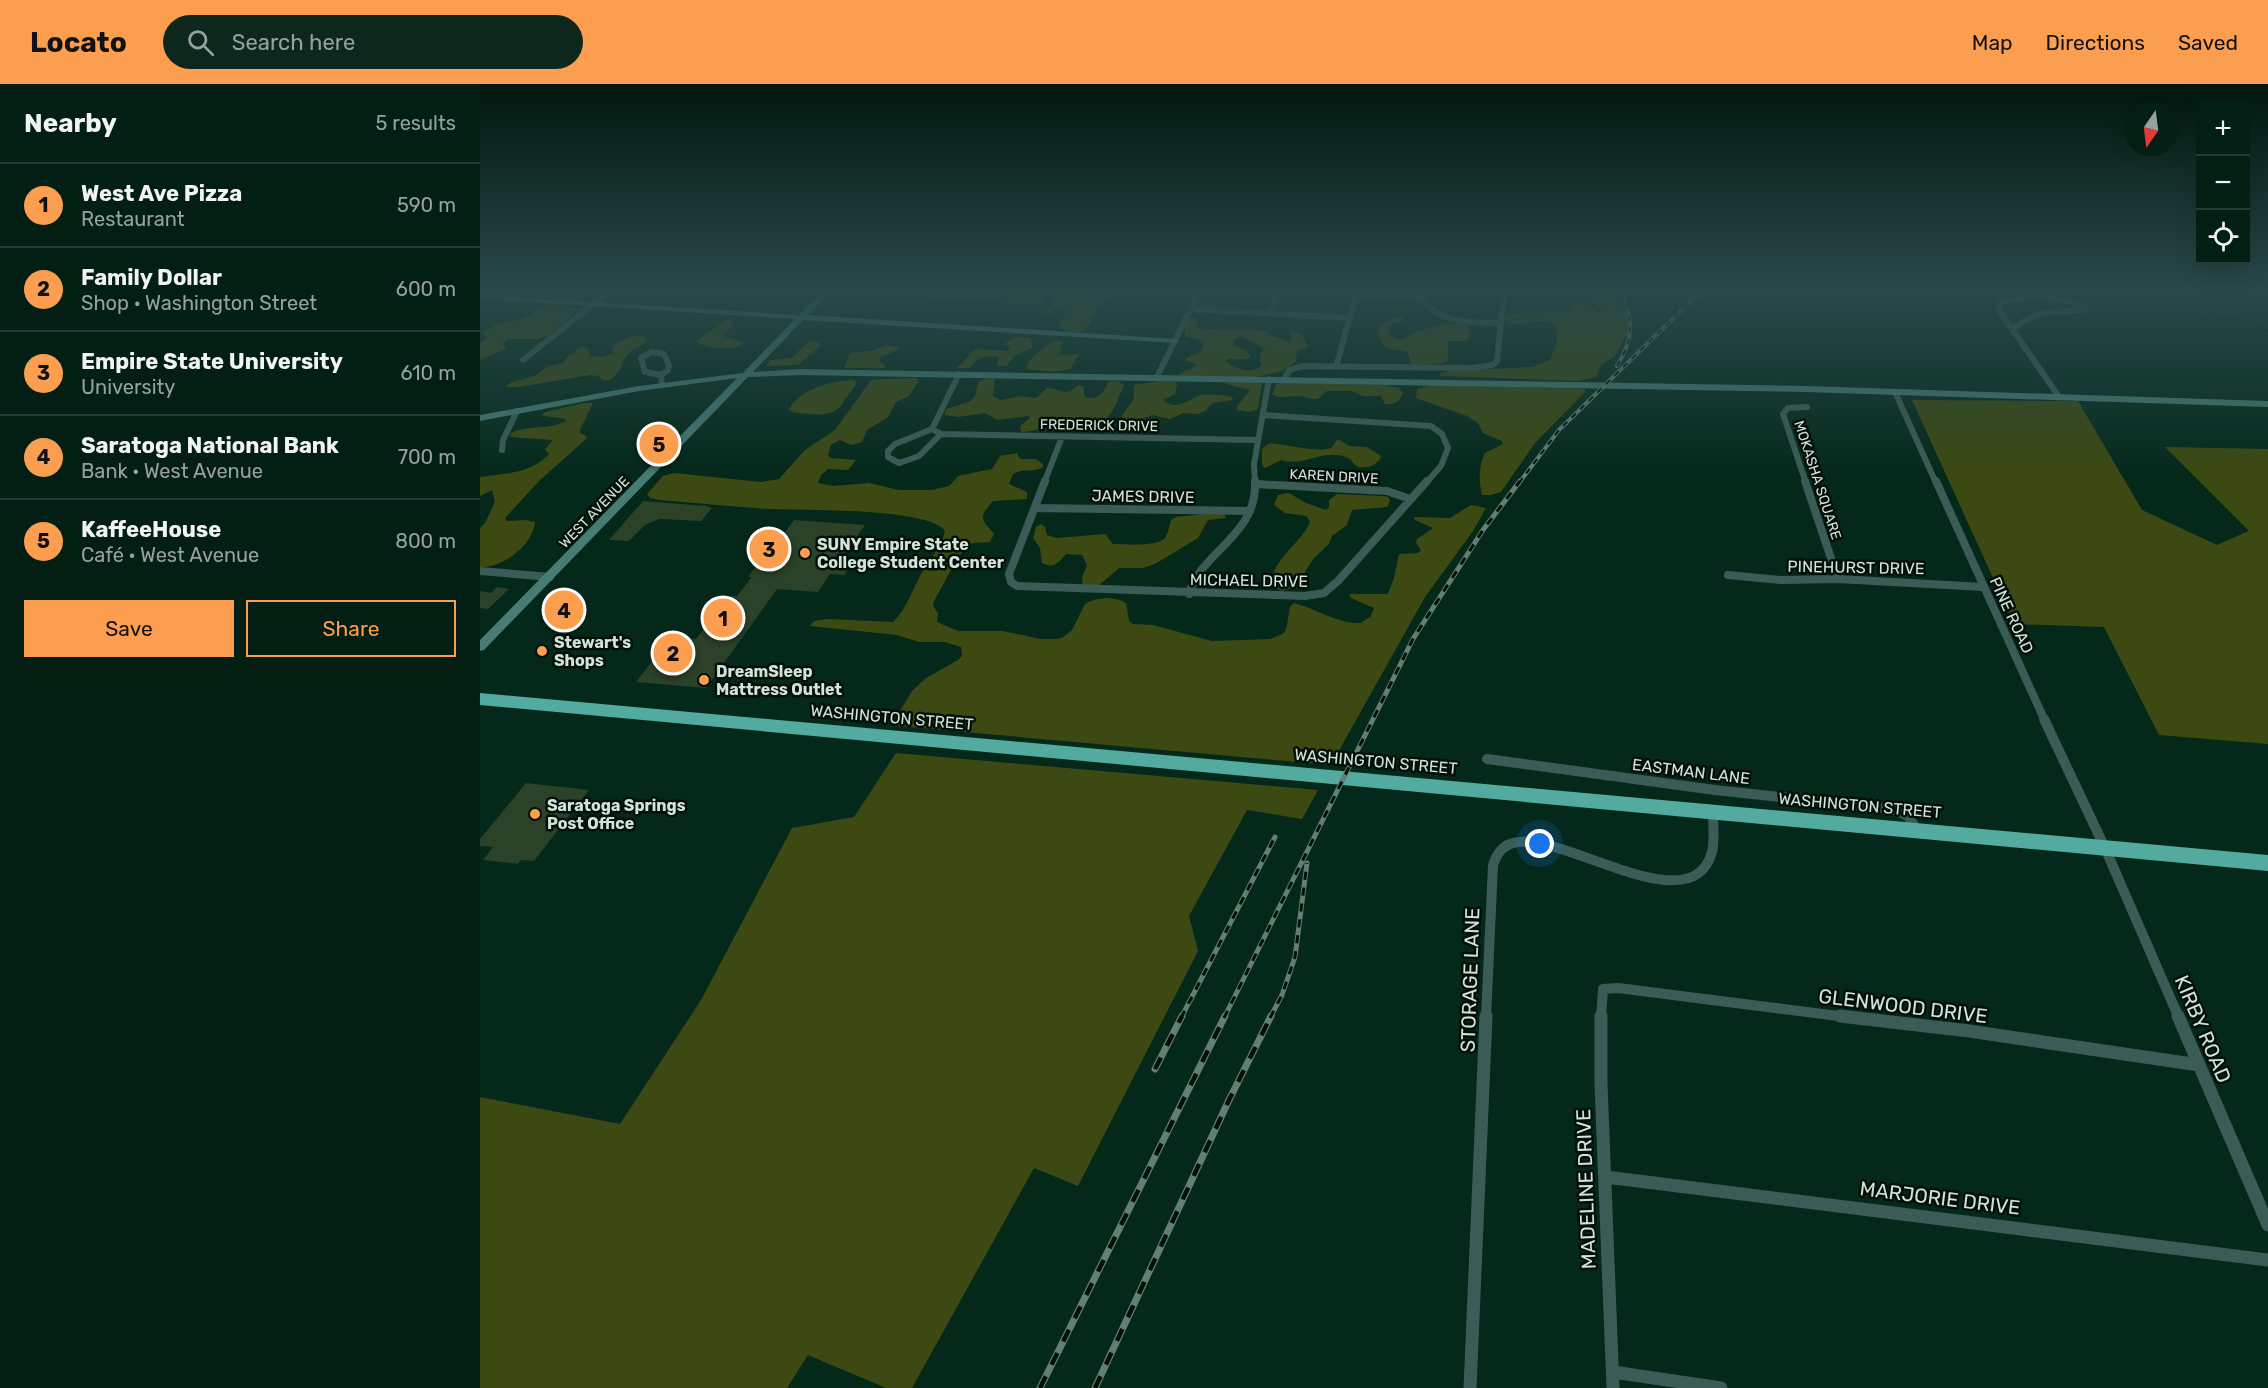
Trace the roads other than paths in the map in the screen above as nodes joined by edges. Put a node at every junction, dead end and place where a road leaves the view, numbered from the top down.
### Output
1 (533, 352) edge
2 (768, 352) edge
3 (1170, 352) edge
4 (1340, 352) edge
5 (1498, 352) edge
6 (2028, 352) edge
7 (523, 360) dead end
8 (1336, 367) junction
9 (747, 373) junction
10 (959, 374) junction
11 (661, 375) junction
12 (1157, 377) junction
13 (1269, 379) junction
14 (1284, 380) junction
15 (662, 385) junction
16 (1895, 392) junction
17 (2059, 397) junction
18 (2268, 404) edge
19 (1807, 407) dead end
20 (517, 411) junction
21 (1263, 414) junction
22 (480, 418) edge
23 (932, 429) junction
24 (941, 434) junction
25 (1062, 437) junction
26 (1257, 440) junction
27 (502, 450) dead end
28 (1256, 484) junction
29 (1410, 499) junction
30 (1035, 508) junction
31 (1250, 511) junction
32 (480, 571) edge
33 (1728, 575) dead end
34 (550, 577) junction
35 (1838, 579) junction
36 (1983, 588) junction
37 (1189, 594) junction
38 (480, 647) edge
39 (480, 699) edge
40 (1486, 759) dead end
41 (1713, 811) junction
42 (1917, 830) junction
43 (2105, 848) junction
44 (2268, 862) edge
45 (1603, 989) joint
46 (2199, 1065) junction
47 (1606, 1177) junction
48 (2268, 1225) edge
49 (2268, 1260) edge
50 (1613, 1372) junction
51 (1470, 1388) edge
52 (1613, 1388) edge
53 (1721, 1388) edge

1 - 7 street
2 - 9 street, WEST AVENUE
3 - 12 street
4 - 8 street
5 - 8 street
6 - 17 street
8 - 14 street
9 - 10 street
9 - 15 street
9 - 34 street, WEST AVENUE
10 - 12 street
10 - 23 street
11 - 11 street
11 - 15 street
12 - 13 street
13 - 14 street
13 - 21 street
14 - 16 street
15 - 20 street
16 - 17 street
16 - 36 street, PINE ROAD
17 - 18 street
19 - 35 street, MOKASHA SQUARE
20 - 22 street
20 - 27 street
21 - 26 street
21 - 29 street, MICHAEL DRIVE
23 - 24 street, FREDERICK DRIVE
23 - 24 street
24 - 25 street, FREDERICK DRIVE
25 - 26 street, FREDERICK DRIVE
25 - 30 street, MICHAEL DRIVE
26 - 28 street
28 - 29 street, KAREN DRIVE
28 - 31 street
29 - 37 street, MICHAEL DRIVE
30 - 31 street, JAMES DRIVE
30 - 37 street, MICHAEL DRIVE
31 - 37 street
32 - 34 street
33 - 35 street, PINEHURST DRIVE
34 - 38 street, WEST AVENUE
35 - 36 street, PINEHURST DRIVE
36 - 43 street, PINE ROAD
39 - 41 highway, WASHINGTON STREET
40 - 42 street, EASTMAN LANE
41 - 42 highway, WASHINGTON STREET
41 - 51 street, STORAGE LANE
42 - 43 highway, WASHINGTON STREET
43 - 44 highway, WASHINGTON STREET
43 - 46 street, KIRBY ROAD
45 - 46 street, GLENWOOD DRIVE
45 - 47 street, MADELINE DRIVE
46 - 48 street, KIRBY ROAD
47 - 49 street, MARJORIE DRIVE
47 - 50 street, MADELINE DRIVE
50 - 52 street, MADELINE DRIVE
50 - 53 street

